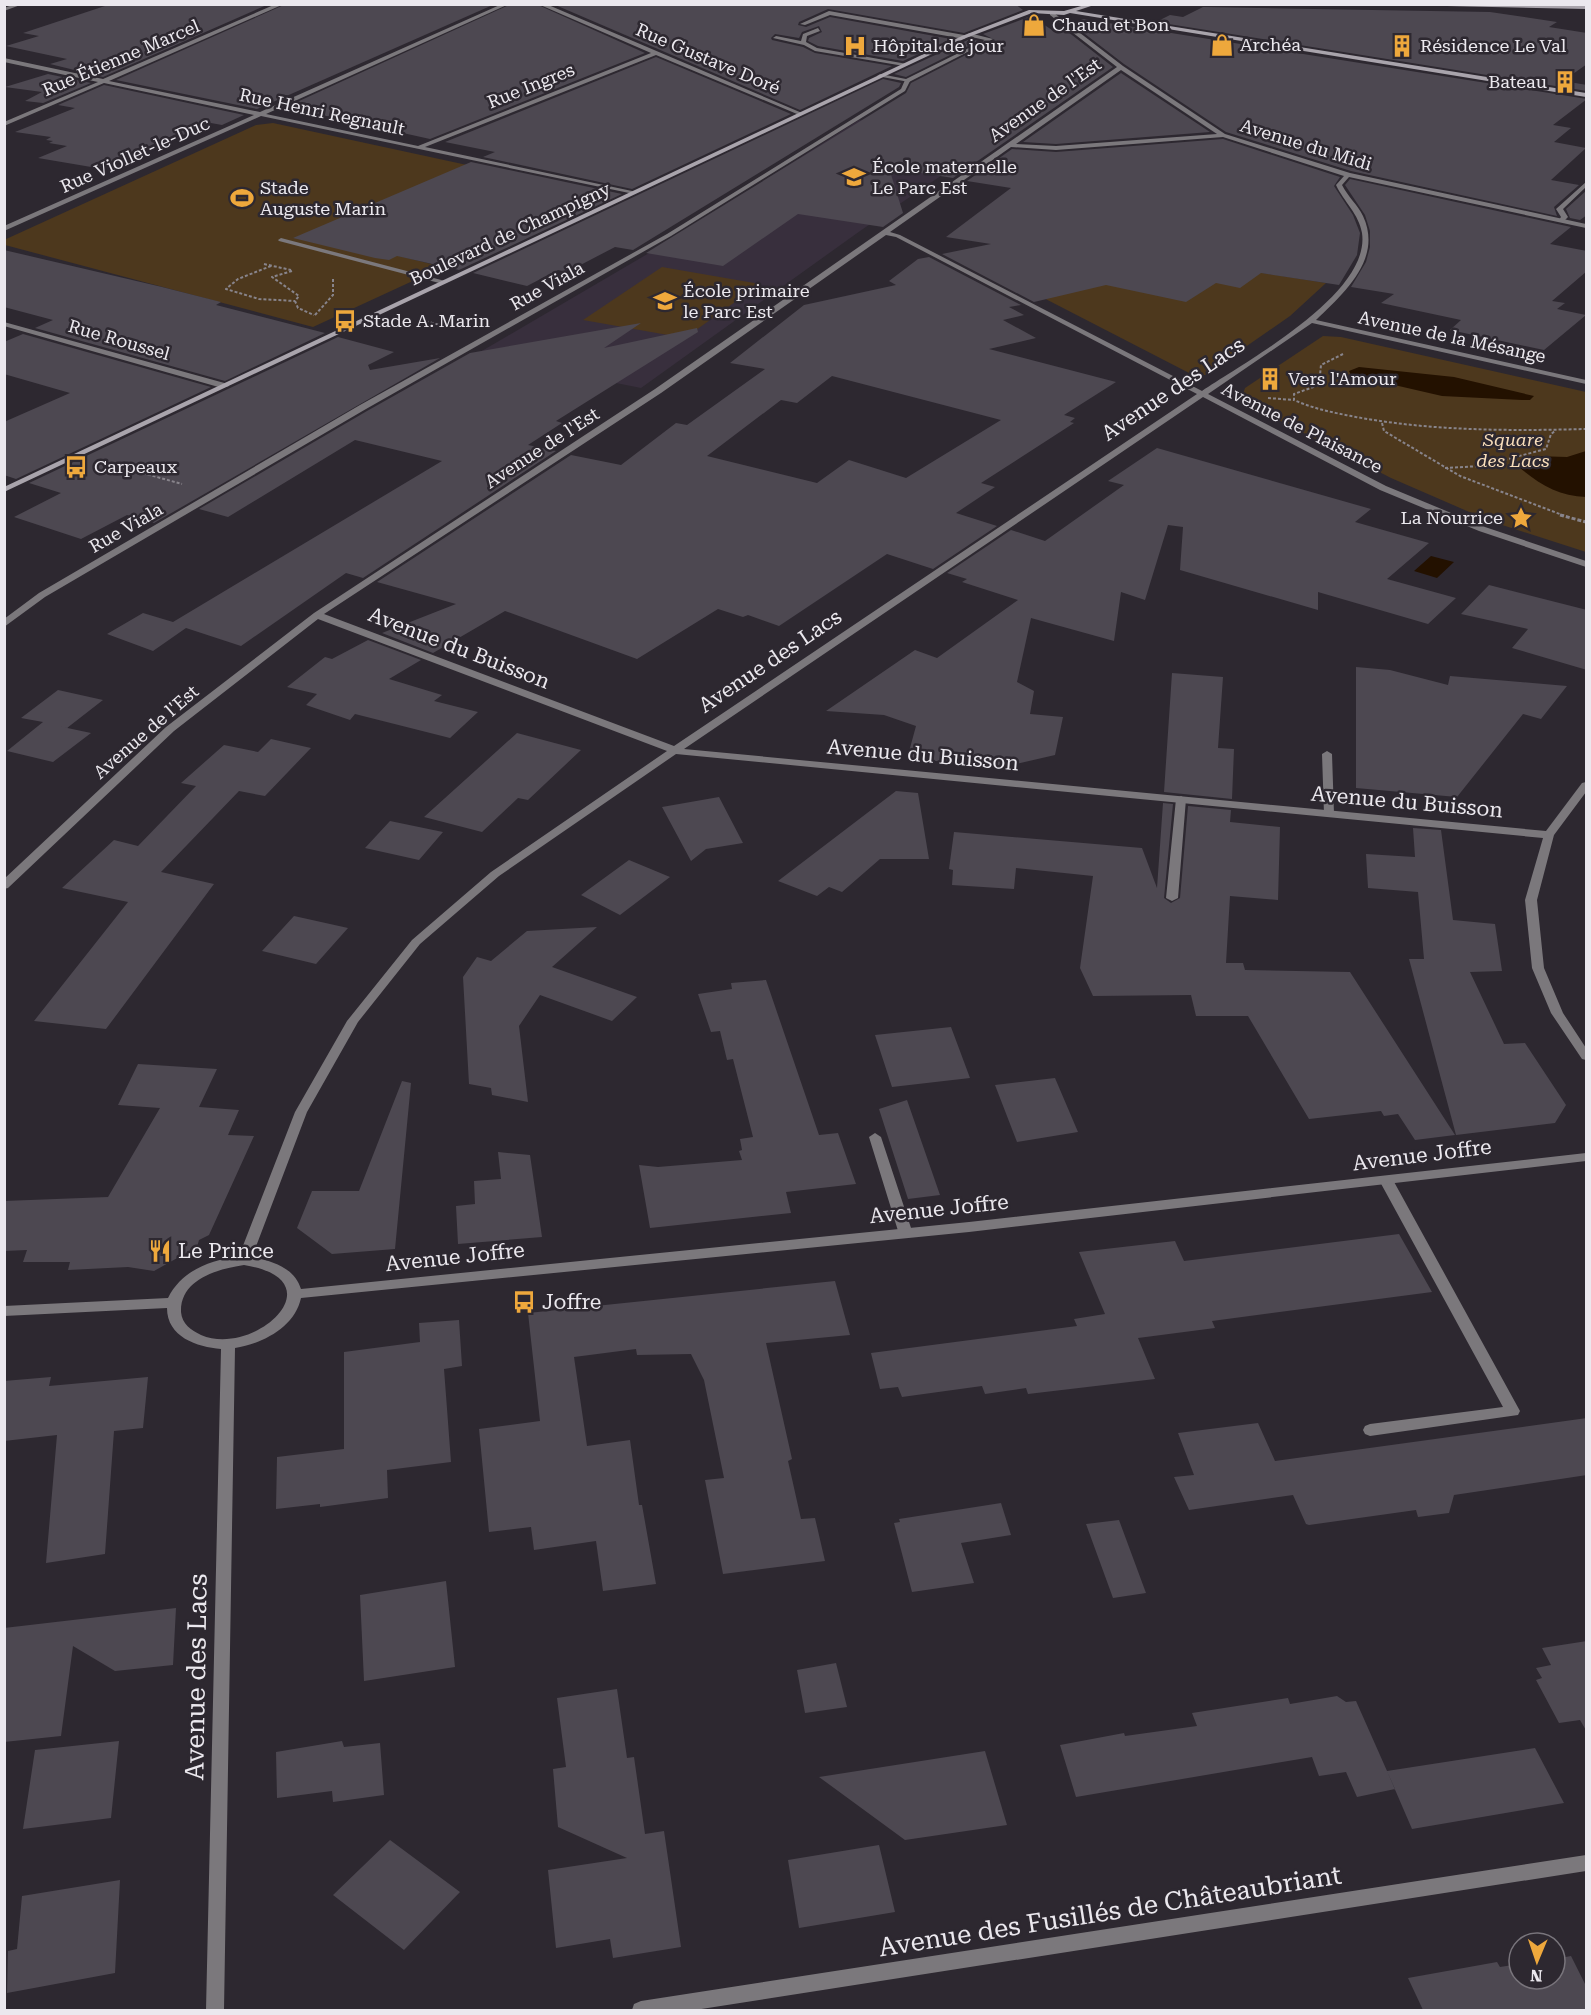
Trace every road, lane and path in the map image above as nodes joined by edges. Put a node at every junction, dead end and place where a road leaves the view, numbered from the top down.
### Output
1 (21, 4) edge
2 (282, 4) edge
3 (507, 4) edge
4 (540, 4) edge
5 (1026, 4) edge
6 (1065, 4) edge
7 (1095, 4) edge
8 (1359, 4) edge
9 (1031, 7) edge
10 (1587, 9) edge
11 (4, 10) edge
12 (1071, 10) junction
13 (1052, 14) junction
14 (802, 24) dead end
15 (818, 30) dead end
16 (966, 36) junction
17 (776, 38) dead end
18 (803, 43) junction
19 (655, 53) junction
20 (4, 60) edge
21 (904, 64) junction
22 (1121, 67) junction
23 (880, 76) junction
24 (105, 81) junction
25 (907, 81) junction
26 (1587, 95) edge
27 (799, 113) junction
28 (262, 114) junction
29 (4, 124) edge
30 (1223, 135) junction
31 (1010, 144) junction
32 (418, 148) junction
33 (1348, 175) junction
34 (1587, 184) edge
35 (632, 193) junction
36 (1561, 221) junction
37 (1587, 226) edge
38 (4, 229) edge
39 (884, 232) junction
40 (281, 240) dead end
41 (264, 264) dead end
42 (271, 266) junction
43 (292, 271) junction
44 (301, 272) dead end
45 (329, 275) dead end
46 (443, 282) junction
47 (295, 301) junction
48 (314, 315) junction
49 (420, 320) dead end
50 (1311, 321) junction
51 (4, 324) edge
52 (349, 326) junction
53 (486, 337) junction
54 (1348, 353) dead end
55 (1587, 382) edge
56 (225, 386) junction
57 (1202, 396) junction
58 (1382, 423) junction
59 (1587, 429) edge
60 (1555, 430) junction
61 (79, 455) junction
62 (1444, 468) junction
63 (4, 490) edge
64 (214, 494) junction
65 (1587, 522) edge
66 (1587, 564) edge
67 (317, 615) junction
68 (4, 624) edge
69 (677, 751) junction
70 (1327, 754) dead end
71 (1587, 785) edge
72 (1181, 799) junction
73 (1329, 814) junction
74 (1550, 835) junction
75 (4, 885) edge
76 (1172, 898) dead end
77 (1587, 1056) edge
78 (875, 1137) dead end
79 (1587, 1157) edge
80 (1386, 1180) junction
81 (906, 1234) junction
82 (244, 1260) junction
83 (295, 1294) junction
84 (173, 1303) junction
85 (4, 1311) edge
86 (228, 1344) junction
87 (1370, 1430) dead end
88 (1587, 1863) edge
89 (215, 2010) edge
90 (641, 2010) edge

1 - 11 street
2 - 24 street, Rue Étienne Marcel
3 - 28 street, Rue Viollet-le-Duc
4 - 19 street, Rue Gustave Doré
5 - 9 main road
6 - 12 main road
7 - 12 main road
8 - 10 main road
9 - 13 main road
9 - 16 main road, Boulevard de Champigny
12 - 13 main road
12 - 26 main road
13 - 22 street, Avenue du Midi
14 - 16 street
15 - 18 street
16 - 21 main road, Boulevard de Champigny
16 - 25 street, Rue Viala
17 - 18 street
18 - 21 street
19 - 27 street, Rue Gustave Doré
19 - 32 street, Rue Ingres
20 - 24 street, Rue Henri Regnault
21 - 23 main road, Boulevard de Champigny
22 - 30 street, Avenue du Midi
22 - 31 street, Avenue de l'Est
23 - 25 street
23 - 27 main road, Boulevard de Champigny
24 - 28 street, Rue Henri Regnault
24 - 29 street, Rue Étienne Marcel
25 - 53 street, Rue Viala
27 - 35 main road, Boulevard de Champigny
28 - 32 street, Rue Henri Regnault
28 - 38 street, Rue Viollet-le-Duc
30 - 31 street
30 - 33 street, Avenue du Midi
31 - 39 street, Avenue de l'Est
32 - 35 street, Rue Henri Regnault
33 - 36 street, Avenue du Midi
33 - 50 street, Avenue des Lacs
34 - 36 street
35 - 46 main road, Boulevard de Champigny
36 - 37 street, Avenue du Midi
39 - 57 street, Avenue de Plaisance
39 - 67 street, Avenue de l'Est
40 - 46 street
41 - 42 path
42 - 43 path
42 - 47 path
43 - 44 path
43 - 47 path
45 - 48 path
46 - 52 main road, Boulevard de Champigny
47 - 48 path
48 - 52 path
49 - 53 path
50 - 55 street, Avenue de la Mésange
50 - 57 street, Avenue des Lacs
51 - 56 street, Rue Roussel
52 - 56 main road, Boulevard de Champigny
53 - 64 street, Rue Viala
54 - 58 path
56 - 61 main road, Boulevard de Champigny
57 - 66 street, Avenue de Plaisance
57 - 69 street, Avenue des Lacs
58 - 60 path
58 - 62 path
59 - 60 path
60 - 62 path
61 - 63 main road, Boulevard de Champigny
61 - 64 path
62 - 65 path
64 - 68 street, Rue Viala
67 - 69 street, Avenue du Buisson
67 - 75 street, Avenue de l'Est
69 - 72 street, Avenue du Buisson
69 - 82 street, Avenue des Lacs
70 - 73 street
71 - 74 street
72 - 73 street, Avenue du Buisson
72 - 76 street
73 - 74 street, Avenue du Buisson
74 - 77 street
78 - 81 street
79 - 80 street, Avenue Joffre
80 - 81 street, Avenue Joffre
80 - 87 street
81 - 83 street, Avenue Joffre
82 - 83 street
82 - 84 street
83 - 86 street
84 - 85 street
84 - 86 street
86 - 89 street, Avenue des Lacs
88 - 90 street, Avenue des Fusillés de Châteaubriant

